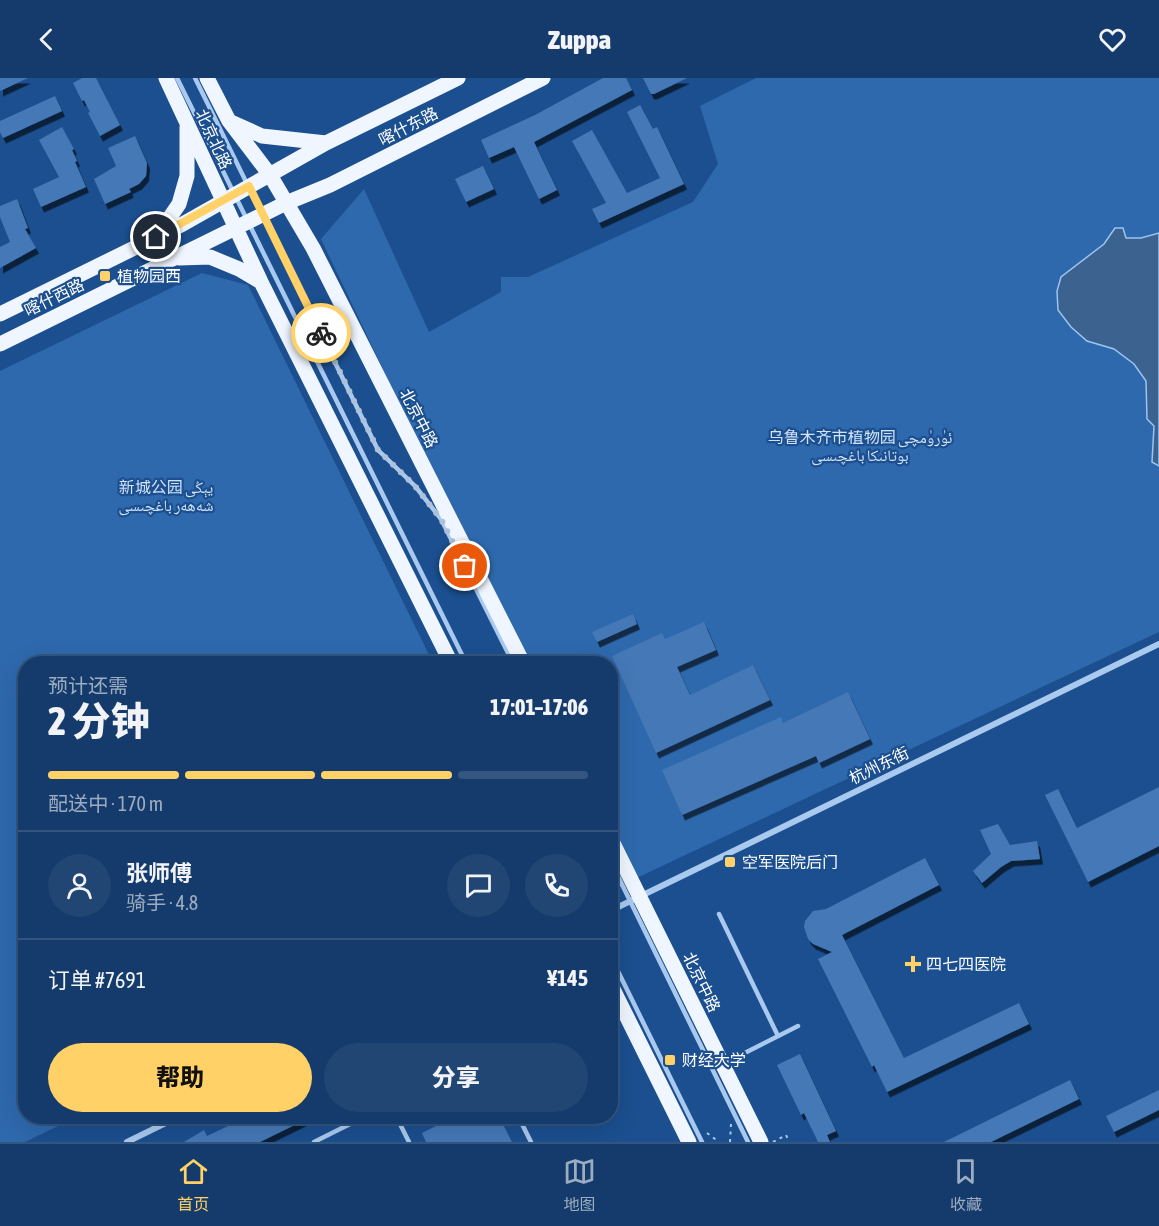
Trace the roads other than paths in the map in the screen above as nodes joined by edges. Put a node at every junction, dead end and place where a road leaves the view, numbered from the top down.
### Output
1 (166, 78) edge
2 (177, 78) edge
3 (195, 78) edge
4 (207, 78) edge
5 (458, 78) edge
6 (543, 78) edge
7 (229, 121) junction
8 (188, 124) junction
9 (326, 143) junction
10 (270, 175) junction
11 (249, 186) junction
12 (283, 197) junction
13 (234, 212) junction
14 (263, 214) junction
15 (156, 237) junction
16 (173, 258) junction
17 (261, 282) junction
18 (0, 314) edge
19 (0, 344) edge
20 (1159, 644) edge
21 (448, 656) edge
22 (462, 656) edge
23 (510, 656) edge
24 (519, 656) edge
25 (618, 856) edge
26 (618, 872) edge
27 (636, 899) junction
28 (618, 907) edge
29 (719, 914) dead end
30 (618, 971) edge
31 (618, 1000) edge
32 (798, 1026) dead end
33 (778, 1036) junction
34 (723, 1065) junction
35 (164, 1124) edge
36 (350, 1124) edge
37 (400, 1124) edge
38 (522, 1124) edge
39 (127, 1142) edge
40 (314, 1142) edge
41 (409, 1142) edge
42 (531, 1142) edge
43 (689, 1142) edge
44 (702, 1142) edge
45 (748, 1142) edge
46 (761, 1142) edge

1 - 8 main road, 北京北路
2 - 13 lane
3 - 11 lane
4 - 7 main road, 北京北路
5 - 9 main road, 喀什东路
6 - 12 main road, 喀什东路
7 - 9 main road
7 - 10 main road, 北京北路
8 - 13 main road, 北京北路
8 - 15 main road
9 - 10 main road, 喀什东路
10 - 11 main road, 喀什西路
10 - 12 main road, 北京北路
11 - 13 main road, 喀什西路
11 - 14 lane
12 - 14 main road, 喀什西路
12 - 24 main road, 北京中路
13 - 14 main road, 喀什西路
13 - 15 main road, 喀什西路
13 - 16 main road, 喀什西路
13 - 17 main road
13 - 22 lane
14 - 23 lane
15 - 18 main road, 喀什西路
16 - 17 main road
16 - 19 main road, 喀什西路
17 - 21 main road
20 - 27 street, 杭州东街
25 - 27 main road, 北京中路
26 - 27 lane
27 - 28 street, 杭州东街
27 - 34 main road, 北京中路
27 - 45 lane
29 - 33 lane
30 - 44 lane
31 - 43 main road
32 - 33 lane
33 - 34 lane
34 - 46 main road, 北京中路
35 - 39 street
36 - 40 lane
37 - 41 lane
38 - 42 lane

